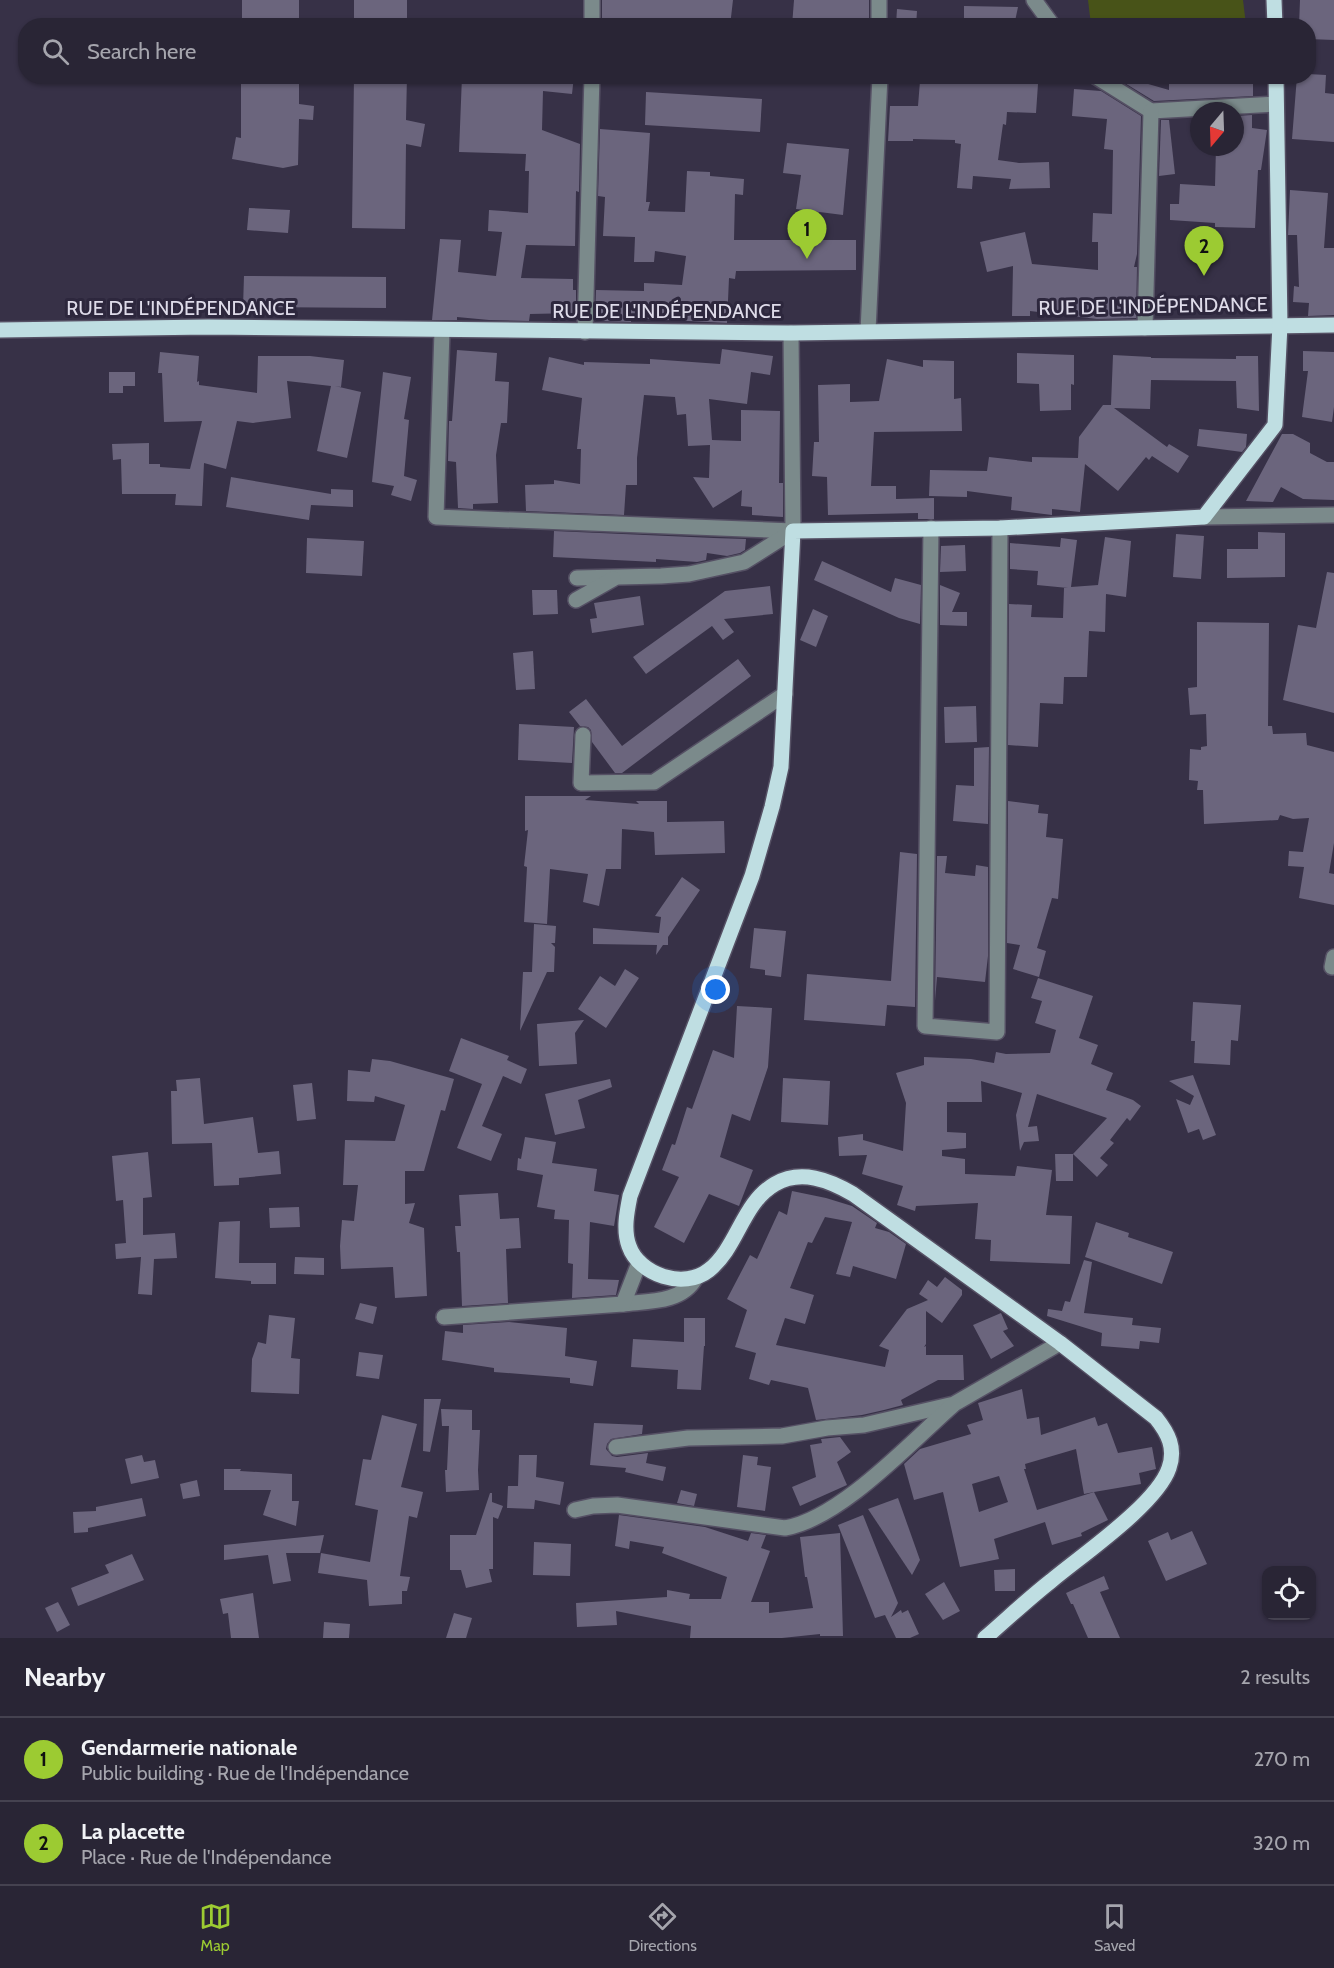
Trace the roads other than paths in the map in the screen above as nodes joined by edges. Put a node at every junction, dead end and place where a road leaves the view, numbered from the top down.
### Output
1 (592, 0) edge
2 (879, 0) edge
3 (1034, 0) edge
4 (1274, 0) edge
5 (592, 18) edge
6 (879, 18) edge
7 (1047, 18) edge
8 (1275, 18) edge
9 (592, 84) edge
10 (880, 84) edge
11 (1108, 84) edge
12 (1276, 84) edge
13 (1276, 104) junction
14 (1151, 111) junction
15 (1280, 325) junction
16 (1334, 325) edge
17 (1145, 328) junction
18 (0, 330) edge
19 (442, 331) junction
20 (868, 331) junction
21 (585, 332) junction
22 (791, 333) junction
23 (1318, 515) junction
24 (1334, 515) edge
25 (1204, 517) junction
26 (931, 528) junction
27 (1000, 528) junction
28 (1334, 528) edge
29 (794, 531) junction
30 (577, 578) dead end
31 (615, 578) junction
32 (576, 600) dead end
33 (785, 694) junction
34 (583, 735) dead end
35 (639, 1263) junction
36 (695, 1279) junction
37 (622, 1304) junction
38 (444, 1317) dead end
39 (1060, 1342) junction
40 (954, 1404) junction
41 (616, 1447) dead end
42 (575, 1510) dead end
43 (985, 1638) edge

1 - 5 street
2 - 6 street
3 - 7 street
4 - 8 main road
9 - 21 street
10 - 20 street
11 - 14 street
12 - 13 main road
13 - 14 street
13 - 15 main road
14 - 17 street
15 - 16 main road, RUE DE L'INDÉPENDANCE
15 - 17 main road, RUE DE L'INDÉPENDANCE
15 - 25 main road
17 - 20 main road, RUE DE L'INDÉPENDANCE
18 - 19 main road, RUE DE L'INDÉPENDANCE
19 - 21 main road, RUE DE L'INDÉPENDANCE
19 - 29 street
20 - 22 main road, RUE DE L'INDÉPENDANCE
21 - 22 main road, RUE DE L'INDÉPENDANCE
22 - 29 street
23 - 24 street
23 - 25 street
23 - 28 street
25 - 27 main road
26 - 27 main road
26 - 27 street
26 - 29 main road
29 - 31 street
29 - 33 main road
30 - 31 street
31 - 32 street
33 - 34 street
33 - 35 main road
35 - 36 main road
35 - 37 street
36 - 37 street
36 - 39 main road
37 - 38 street
39 - 40 street
39 - 43 main road
40 - 41 street
40 - 42 street

